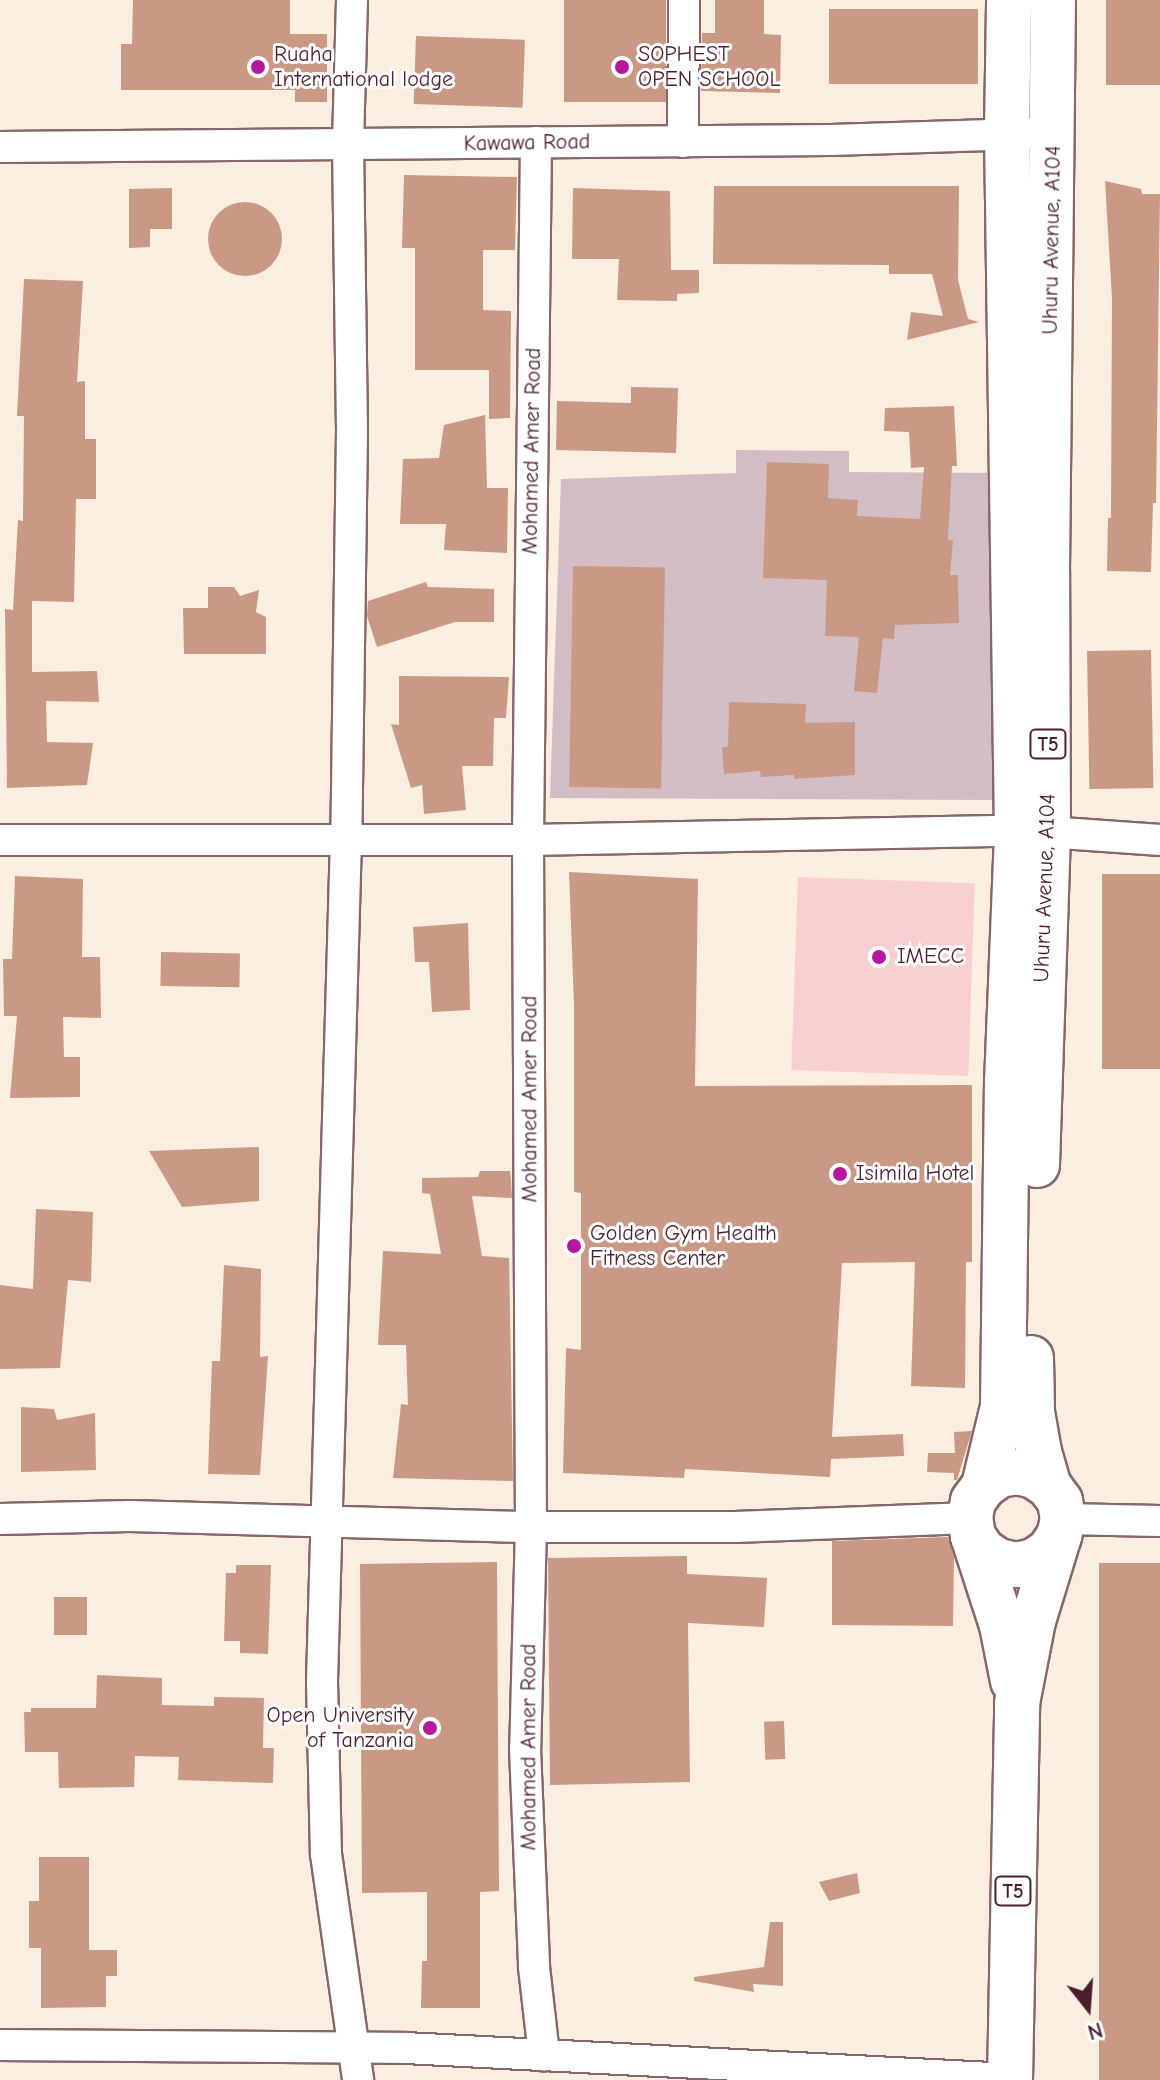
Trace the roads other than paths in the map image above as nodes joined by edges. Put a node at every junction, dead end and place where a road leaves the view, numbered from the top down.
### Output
1 (352, 0) edge
2 (684, 0) edge
3 (1009, 0) edge
4 (1053, 0) edge
5 (1007, 132) junction
6 (1053, 133) junction
7 (536, 142) junction
8 (683, 142) junction
9 (348, 144) junction
10 (0, 147) edge
11 (1032, 832) junction
12 (346, 838) junction
13 (0, 840) edge
14 (528, 840) junction
15 (1160, 840) edge
16 (976, 1513) junction
17 (1057, 1514) junction
18 (0, 1519) edge
19 (1160, 1521) edge
20 (329, 1523) junction
21 (531, 1527) junction
22 (1017, 1703) junction
23 (0, 2045) edge
24 (355, 2048) junction
25 (544, 2055) junction
26 (1010, 2079) edge
27 (358, 2080) edge

1 - 9 street
2 - 8 street
3 - 5 highway, Uhuru Avenue, A104 / T5
4 - 6 highway, Uhuru Avenue, A104 / T5
5 - 6 street, Kawawa Road
5 - 8 street, Kawawa Road
5 - 11 highway, Uhuru Avenue, A104 / T5
6 - 11 highway, Uhuru Avenue, A104 / T5
7 - 8 street, Kawawa Road
7 - 9 street, Kawawa Road
7 - 14 street, Mohamed Amer Road
9 - 10 street, Kawawa Road
9 - 12 street
11 - 14 street
11 - 15 street
11 - 16 highway, Uhuru Avenue, A104 / T5
11 - 17 highway, Uhuru Avenue, A104 / T5
12 - 13 street
12 - 14 street
12 - 20 street
14 - 21 street, Mohamed Amer Road
16 - 17 highway
16 - 17 highway
16 - 21 street
16 - 22 highway, T5
17 - 19 street
17 - 22 highway, T5
18 - 20 street
20 - 21 street
20 - 24 street
21 - 25 street, Mohamed Amer Road
22 - 26 highway, T5
23 - 24 street
24 - 25 street
24 - 27 street
25 - 26 street

